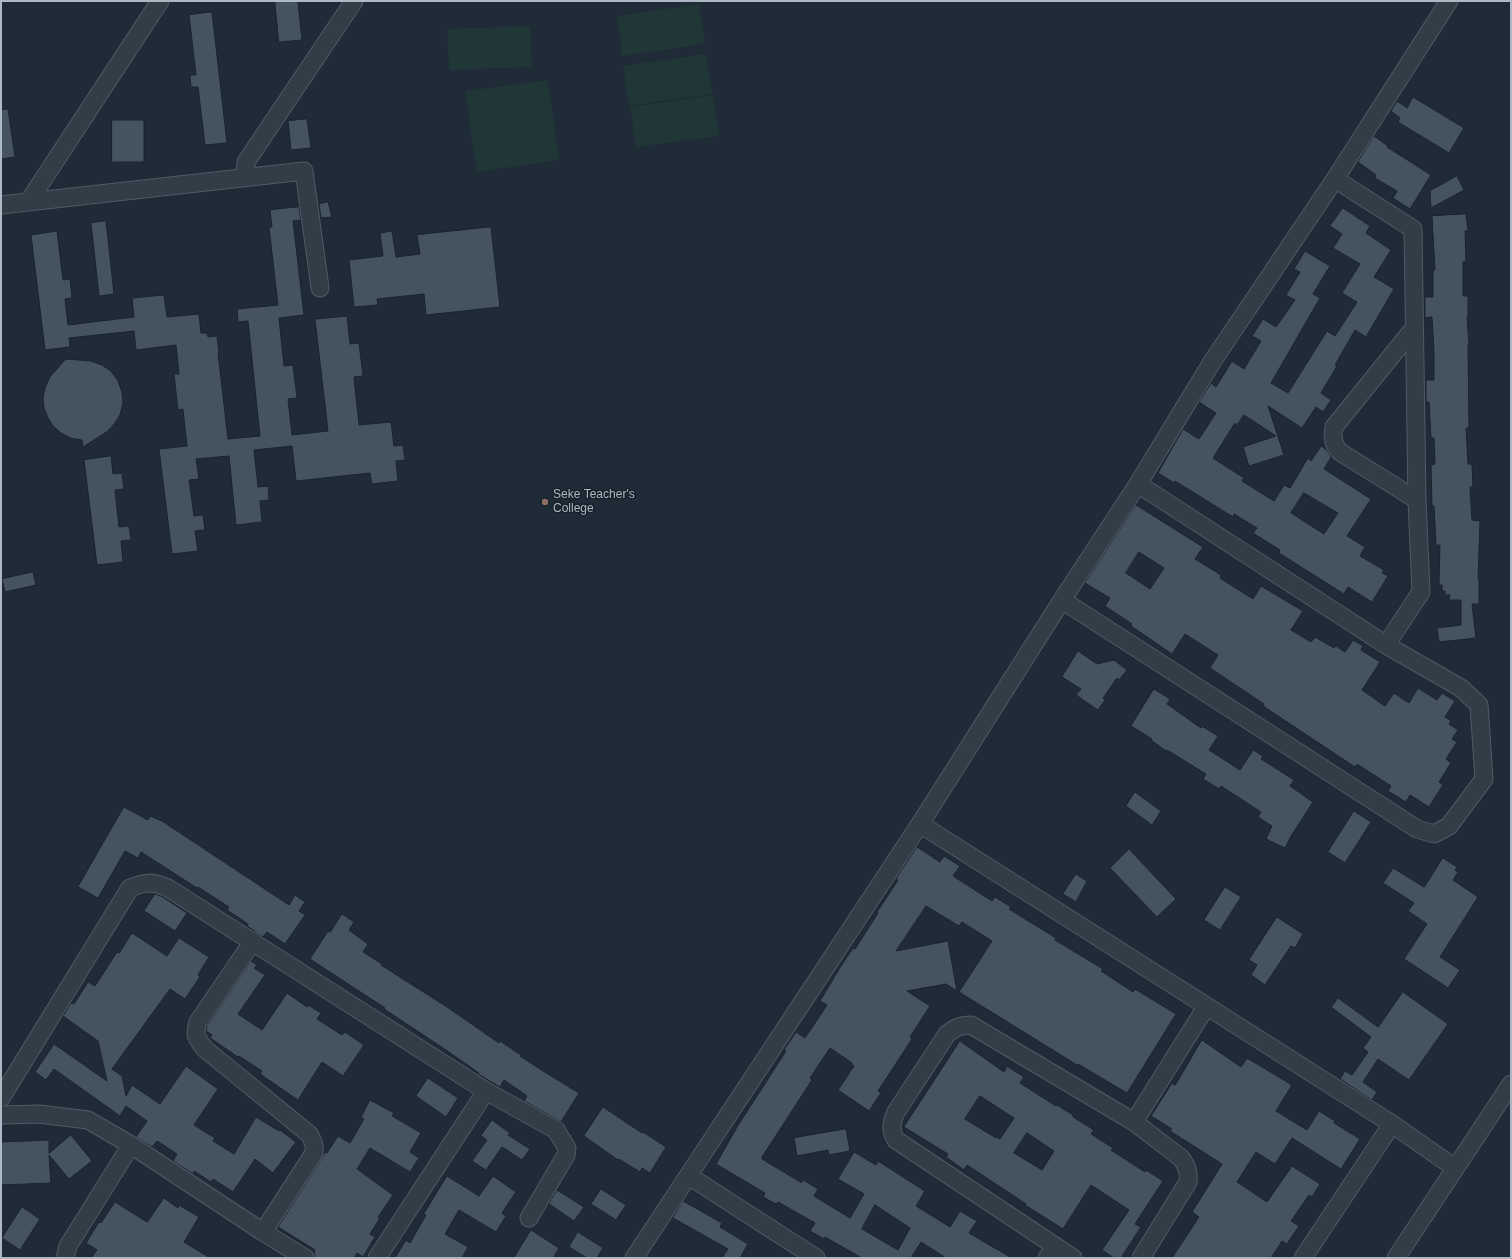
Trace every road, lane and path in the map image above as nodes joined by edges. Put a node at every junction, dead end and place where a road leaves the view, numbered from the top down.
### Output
1 (160, 1) edge
2 (354, 1) edge
3 (1449, 1) edge
4 (245, 177) junction
5 (1335, 179) junction
6 (29, 201) junction
7 (1, 205) edge
8 (320, 288) dead end
9 (1414, 328) junction
10 (1138, 484) junction
11 (1417, 500) junction
12 (1062, 600) junction
13 (1386, 645) junction
14 (920, 824) junction
15 (253, 941) junction
16 (1206, 1007) junction
17 (1511, 1084) edge
18 (486, 1091) junction
19 (1, 1098) edge
20 (1, 1115) edge
21 (1134, 1122) junction
22 (1392, 1124) junction
23 (131, 1145) junction
24 (1455, 1168) junction
25 (690, 1176) junction
26 (529, 1218) dead end
27 (263, 1232) junction
28 (1051, 1252) edge
29 (65, 1258) edge
30 (305, 1258) edge
31 (377, 1258) edge
32 (634, 1258) edge
33 (816, 1258) edge
34 (1073, 1258) edge
35 (1141, 1258) edge
36 (1303, 1258) edge
37 (1396, 1258) edge

1 - 6 street
2 - 4 street
3 - 5 street
4 - 6 street
4 - 8 street
5 - 9 street
5 - 10 street
6 - 7 street
9 - 11 street
9 - 11 street
10 - 12 street
10 - 13 street
11 - 13 street
12 - 13 street
12 - 14 street
14 - 16 street
14 - 25 street
15 - 18 street
15 - 19 street
15 - 27 street
16 - 21 street
16 - 22 street
17 - 24 street
18 - 26 street
18 - 31 street
20 - 23 street
21 - 28 street
21 - 35 street
22 - 24 street
22 - 36 street
23 - 27 street
23 - 29 street
24 - 37 street
25 - 32 street
25 - 33 street
27 - 30 street
28 - 34 street

